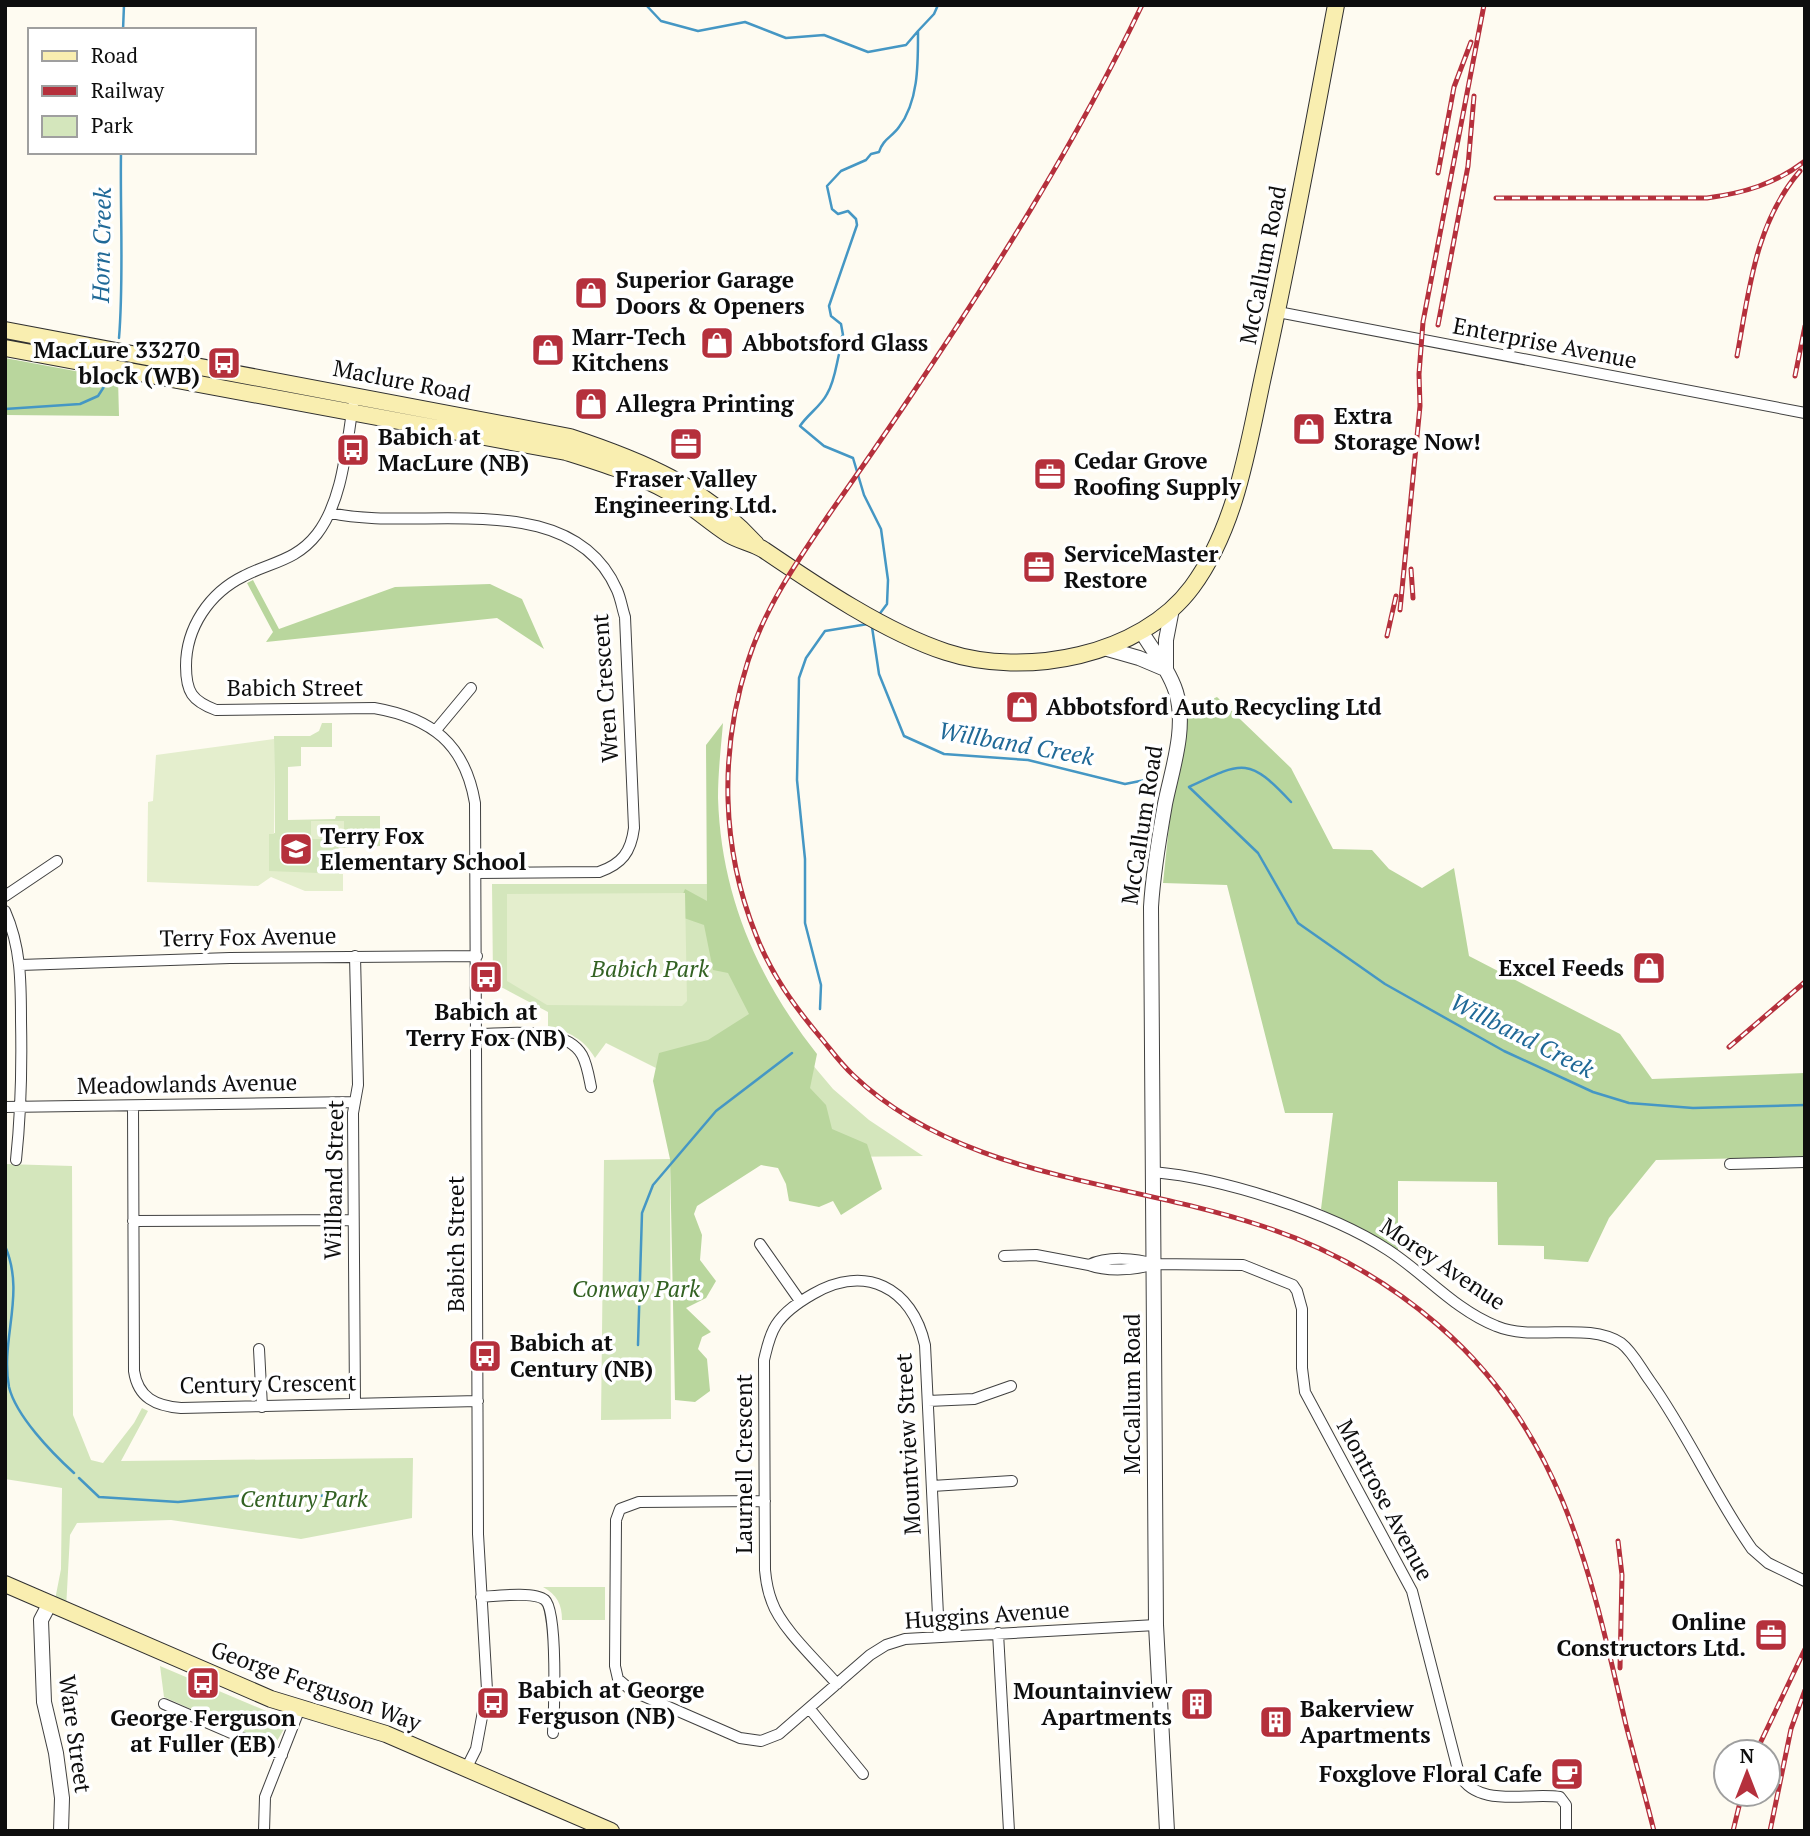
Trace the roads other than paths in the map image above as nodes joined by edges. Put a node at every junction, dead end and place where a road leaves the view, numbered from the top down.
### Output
1 (1336, 5) edge
2 (1278, 312) junction
3 (5, 330) edge
4 (5, 348) edge
5 (353, 403) junction
6 (1805, 414) edge
7 (331, 513) junction
8 (1172, 609) junction
9 (1141, 631) junction
10 (1104, 648) junction
11 (1166, 670) junction
12 (471, 688) dead end
13 (436, 730) junction
14 (57, 861) dead end
15 (476, 873) junction
16 (5, 896) edge
17 (5, 911) edge
18 (477, 956) junction
19 (355, 957) junction
20 (20, 965) junction
21 (477, 1034) junction
22 (591, 1087) dead end
23 (354, 1102) junction
24 (133, 1106) junction
25 (5, 1107) edge
26 (21, 1108) junction
27 (16, 1160) dead end
28 (1805, 1162) edge
29 (1730, 1164) dead end
30 (1153, 1172) junction
31 (354, 1220) junction
32 (133, 1221) junction
33 (760, 1244) dead end
34 (1004, 1256) dead end
35 (1154, 1264) junction
36 (865, 1280) joint
37 (800, 1301) junction
38 (260, 1349) dead end
39 (1011, 1386) dead end
40 (478, 1401) junction
41 (928, 1401) junction
42 (355, 1404) junction
43 (261, 1407) junction
44 (1012, 1482) dead end
45 (932, 1486) junction
46 (765, 1501) junction
47 (1805, 1581) edge
48 (5, 1584) edge
49 (481, 1597) junction
50 (50, 1603) junction
51 (1156, 1625) junction
52 (998, 1633) junction
53 (939, 1636) junction
54 (837, 1684) junction
55 (164, 1704) dead end
56 (300, 1708) junction
57 (809, 1708) junction
58 (553, 1733) dead end
59 (282, 1755) junction
60 (467, 1767) junction
61 (863, 1774) dead end
62 (61, 1831) edge
63 (264, 1831) edge
64 (611, 1831) edge
65 (1009, 1831) edge
66 (1167, 1831) edge
67 (1566, 1831) edge

1 - 2 main road, McCallum Road
2 - 6 street, Enterprise Avenue
2 - 8 main road, McCallum Road
3 - 5 main road, Maclure Road
4 - 5 main road, Maclure Road
5 - 7 street, Babich Street
5 - 10 main road, Maclure Road
7 - 13 street, Babich Street
7 - 15 street, Wren Crescent
8 - 9 main road, McCallum Road
8 - 11 street
9 - 10 main road, Maclure Road
9 - 11 street, McCallum Road
10 - 11 street
11 - 30 street, McCallum Road
12 - 13 street
13 - 15 street, Babich Street
14 - 16 street
15 - 18 street, Babich Street
17 - 20 street
18 - 19 street, Terry Fox Avenue
18 - 21 street, Babich Street
19 - 20 street, Terry Fox Avenue
19 - 23 street, Willband Street
20 - 26 street
21 - 22 street
21 - 40 street, Babich Street
23 - 24 street, Meadowlands Avenue
23 - 31 street, Willband Street
24 - 26 street, Meadowlands Avenue
24 - 32 street, Century Crescent
25 - 26 street, Meadowlands Avenue
26 - 27 street
28 - 29 street
30 - 35 street, McCallum Road
30 - 47 street, Morey Avenue
31 - 32 street
31 - 42 street, Willband Street
32 - 43 street, Century Crescent
33 - 37 street
34 - 35 street
35 - 51 street, McCallum Road
35 - 67 street, Montrose Avenue
36 - 37 street, Laurnell Crescent
36 - 41 street, Mountview Street
37 - 46 street, Laurnell Crescent
38 - 43 street
39 - 41 street
40 - 42 street, Century Crescent
40 - 49 street, Babich Street
41 - 45 street, Mountview Street
42 - 43 street, Century Crescent
44 - 45 street
45 - 53 street, Mountview Street
46 - 54 street, Laurnell Crescent
46 - 57 street, Huggins Avenue
48 - 50 main road, George Ferguson Way
49 - 58 street
49 - 60 street, Babich Street
50 - 56 main road, George Ferguson Way
50 - 62 street, Ware Street
51 - 52 street, Huggins Avenue
51 - 66 street, McCallum Road
52 - 53 street, Huggins Avenue
52 - 65 street
53 - 54 street, Huggins Avenue
54 - 57 street, Huggins Avenue
55 - 59 street
56 - 59 street
56 - 60 main road, George Ferguson Way
57 - 61 street
59 - 63 street
60 - 64 main road, George Ferguson Way

